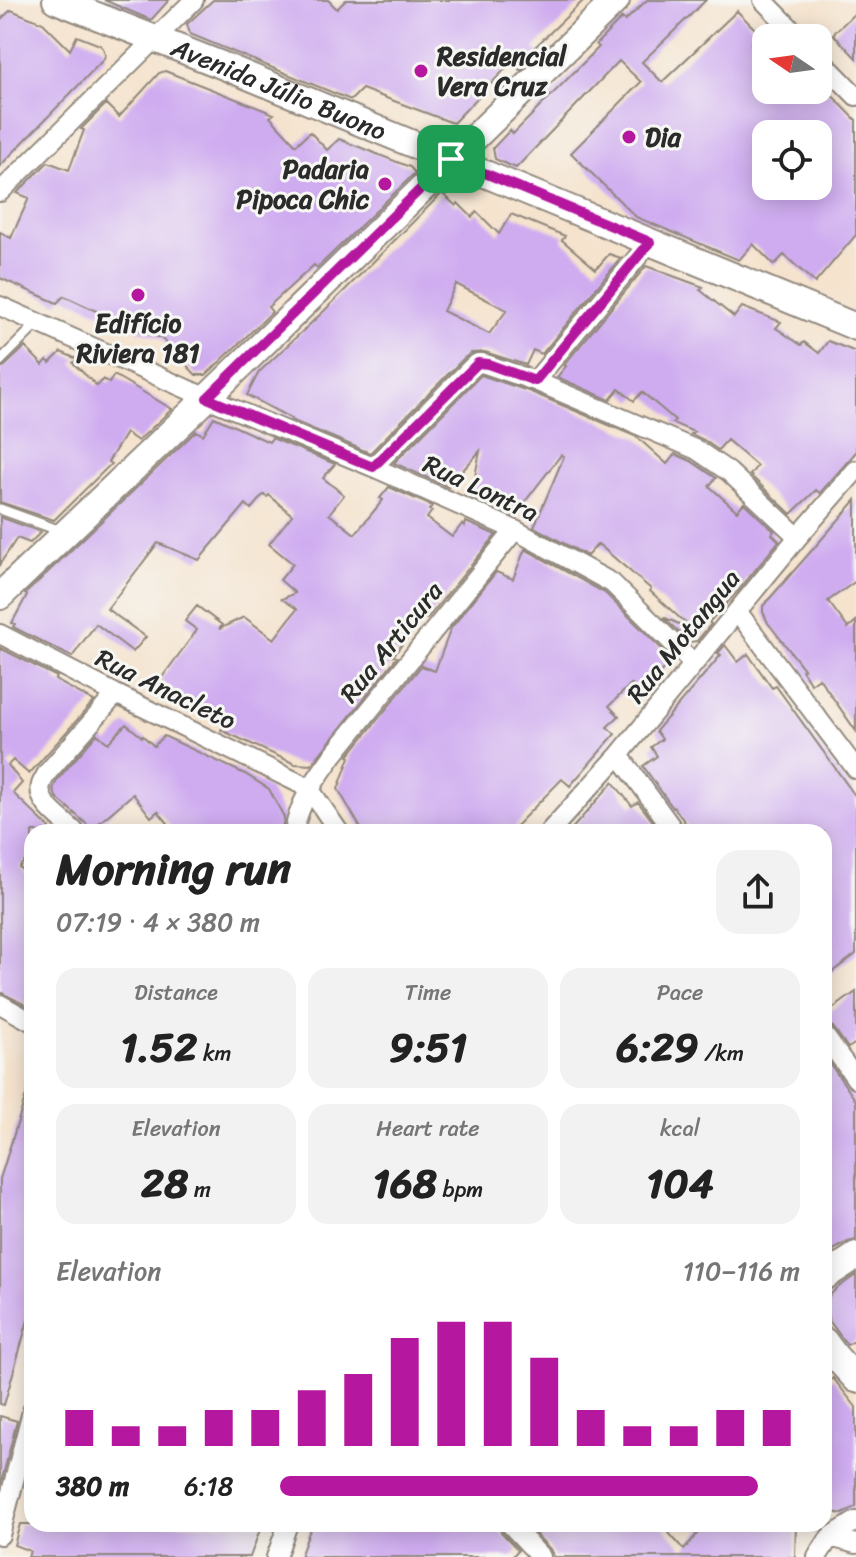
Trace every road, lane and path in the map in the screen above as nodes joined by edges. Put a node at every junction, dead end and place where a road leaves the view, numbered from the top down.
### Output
1 (56, 0) edge
2 (194, 0) edge
3 (616, 0) edge
4 (763, 0) edge
5 (786, 24) edge
6 (154, 39) junction
7 (832, 71) edge
8 (856, 96) edge
9 (451, 159) junction
10 (0, 192) edge
11 (650, 242) junction
12 (0, 306) edge
13 (38, 323) junction
14 (856, 327) edge
15 (0, 361) edge
16 (535, 381) junction
17 (207, 398) junction
18 (373, 467) junction
19 (856, 470) edge
20 (0, 509) edge
21 (515, 530) junction
22 (65, 533) junction
23 (798, 537) junction
24 (0, 596) edge
25 (737, 611) junction
26 (0, 634) edge
27 (694, 664) junction
28 (116, 694) junction
29 (619, 755) junction
30 (856, 768) edge
31 (309, 788) junction
32 (67, 824) edge
33 (296, 824) edge
34 (334, 824) edge
35 (556, 824) edge
36 (669, 824) edge
37 (0, 1004) edge
38 (24, 1018) edge
39 (832, 1046) edge
40 (856, 1079) edge
41 (856, 1256) edge
42 (832, 1272) edge
43 (832, 1352) edge
44 (856, 1379) edge
45 (24, 1444) edge
46 (856, 1521) edge
47 (832, 1528) edge
48 (285, 1532) edge
49 (518, 1532) edge
50 (824, 1532) edge
51 (826, 1532) edge
52 (0, 1535) edge
53 (856, 1544) edge
54 (276, 1557) edge
55 (541, 1557) edge
56 (817, 1557) edge

1 - 6 street, Avenida Júlio Buono
2 - 6 street
3 - 9 street
4 - 5 street
6 - 9 street, Avenida Júlio Buono
6 - 10 street
7 - 8 street
9 - 11 street, Avenida Júlio Buono
9 - 17 street
11 - 14 street, Avenida Júlio Buono
11 - 16 street
12 - 13 street, Rua Lontra
13 - 15 lane
13 - 17 street, Rua Lontra
16 - 18 street
16 - 23 street
17 - 18 street, Rua Lontra
17 - 22 street
18 - 21 street, Rua Lontra
19 - 23 street, Rua Motangua
20 - 22 lane
21 - 27 street, Rua Lontra
21 - 31 street, Rua Articura
22 - 24 street
23 - 25 street, Rua Motangua
25 - 27 street, Rua Motangua
25 - 30 street
26 - 28 street, Rua Anacleto
27 - 29 street, Rua Motangua
28 - 31 street, Rua Anacleto
28 - 32 street
29 - 35 street, Rua Motangua
29 - 36 street
31 - 33 street, Rua Articura
31 - 34 street
37 - 38 street
39 - 40 street
41 - 42 street
43 - 44 street
45 - 52 street
46 - 47 street
48 - 54 street
49 - 55 street
50 - 56 street
51 - 53 street

